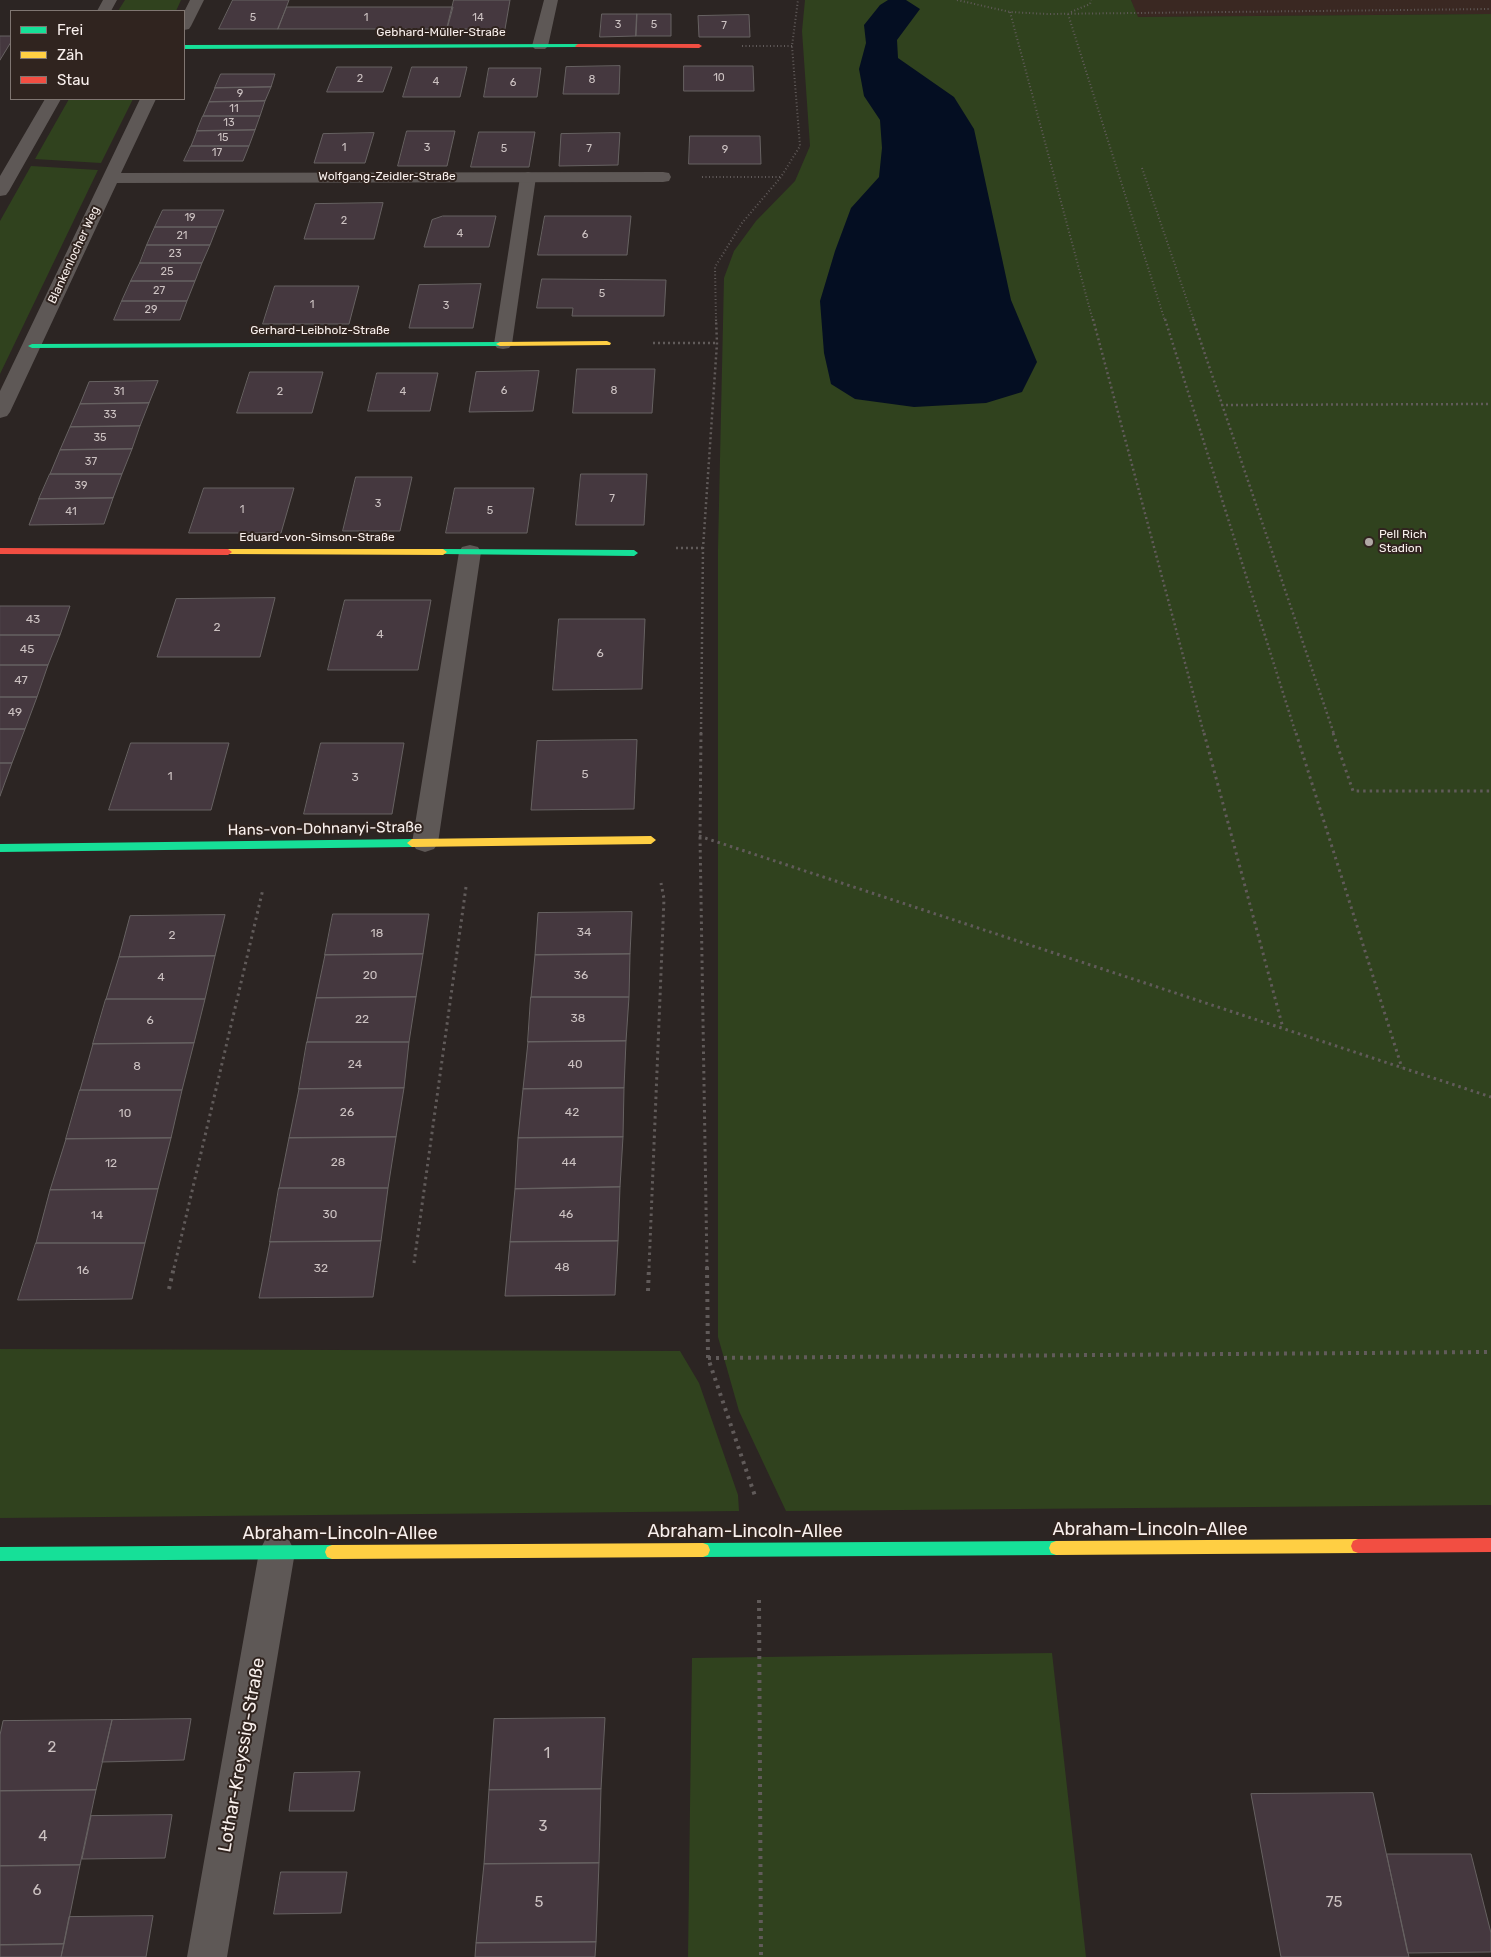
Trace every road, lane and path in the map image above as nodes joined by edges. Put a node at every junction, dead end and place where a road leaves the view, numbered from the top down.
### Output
1 (197, 0) edge
2 (551, 0) edge
3 (798, 0) edge
4 (957, 0) edge
5 (1091, 0) edge
6 (1491, 9) edge
7 (1010, 12) junction
8 (1068, 14) junction
9 (185, 24) edge
10 (540, 46) junction
11 (699, 46) joint
12 (792, 46) junction
13 (185, 47) edge
14 (52, 100) edge
15 (148, 100) edge
16 (1142, 168) dead end
17 (528, 177) junction
18 (663, 177) joint
19 (782, 177) junction
20 (110, 178) junction
21 (0, 191) edge
22 (607, 343) joint
23 (717, 343) junction
24 (502, 344) junction
25 (32, 346) junction
26 (1491, 404) edge
27 (1221, 405) junction
28 (0, 412) edge
29 (0, 551) edge
30 (470, 552) junction
31 (634, 553) dead end
32 (1491, 791) edge
33 (700, 836) junction
34 (651, 840) joint
35 (472, 842) junction
36 (424, 843) junction
37 (273, 845) junction
38 (0, 848) edge
39 (1283, 1029) junction
40 (1402, 1068) junction
41 (1491, 1097) edge
42 (414, 1263) dead end
43 (169, 1289) dead end
44 (648, 1291) dead end
45 (1491, 1352) edge
46 (708, 1358) junction
47 (1491, 1545) edge
48 (758, 1549) junction
49 (277, 1552) junction
50 (0, 1554) edge
51 (207, 1957) edge
52 (761, 1957) edge

1 - 9 street
2 - 10 street
3 - 12 path
4 - 7 path
5 - 8 path
6 - 8 path
7 - 8 path
7 - 39 path
8 - 40 path
10 - 11 street, Gebhard-Müller-Straße
10 - 13 street, Gebhard-Müller-Straße
11 - 12 path
12 - 19 path
14 - 21 street
15 - 20 street, Blankenlocher Weg
16 - 27 path
17 - 18 street, Wolfgang-Zeidler-Straße
17 - 20 street, Wolfgang-Zeidler-Straße
17 - 24 lane
18 - 19 path
19 - 23 path
20 - 25 street, Blankenlocher Weg
22 - 23 path
22 - 24 street, Gerhard-Leibholz-Straße
23 - 33 path
24 - 25 street, Gerhard-Leibholz-Straße
25 - 28 street, Blankenlocher Weg
26 - 27 path
27 - 32 path
29 - 30 street, Eduard-von-Simson-Straße
30 - 31 street, Eduard-von-Simson-Straße
30 - 36 street
33 - 39 path
33 - 46 path
34 - 35 street, Hans-von-Dohnanyi-Straße
34 - 44 path
35 - 36 street, Hans-von-Dohnanyi-Straße
35 - 42 path
36 - 37 street, Hans-von-Dohnanyi-Straße
37 - 38 street, Hans-von-Dohnanyi-Straße
37 - 43 path
39 - 40 path
40 - 41 path
45 - 46 path
46 - 48 path
47 - 48 street, Abraham-Lincoln-Allee
48 - 49 street, Abraham-Lincoln-Allee
48 - 52 path
49 - 50 street, Abraham-Lincoln-Allee
49 - 51 street, Lothar-Kreyssig-Straße

